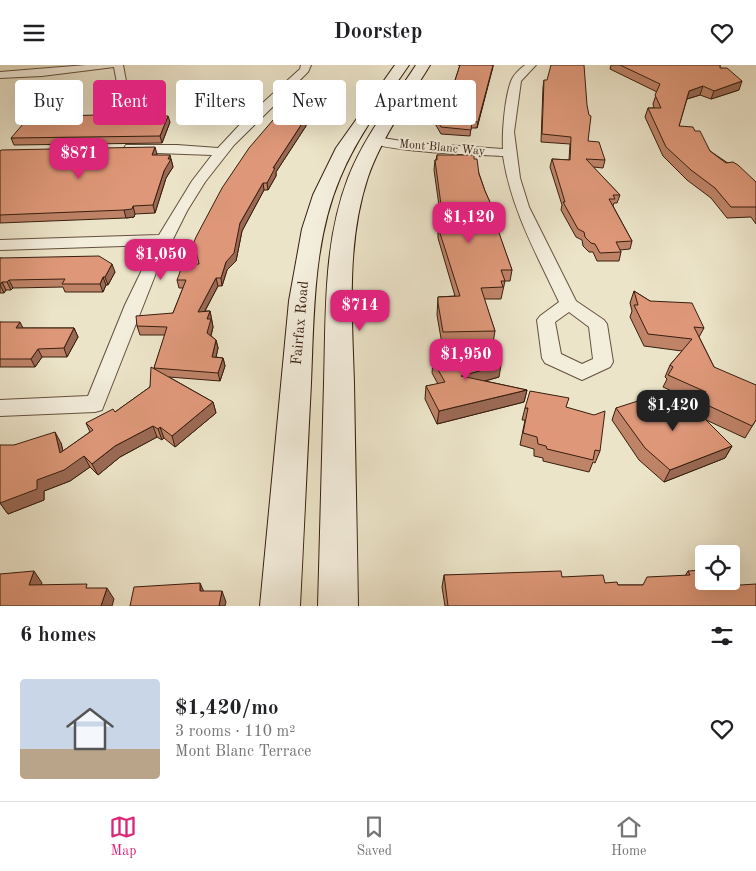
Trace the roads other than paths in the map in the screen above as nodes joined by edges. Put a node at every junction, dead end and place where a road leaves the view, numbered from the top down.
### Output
1 (111, 65) edge
2 (118, 65) edge
3 (306, 65) edge
4 (402, 65) edge
5 (414, 65) edge
6 (423, 65) edge
7 (531, 65) edge
8 (0, 75) edge
9 (121, 80) edge
10 (398, 80) edge
11 (407, 80) edge
12 (407, 80) edge
13 (363, 125) edge
14 (382, 125) edge
15 (376, 141) junction
16 (115, 149) edge
17 (221, 152) junction
18 (509, 153) junction
19 (162, 241) junction
20 (0, 245) edge
21 (569, 304) dead end
22 (95, 404) joint
23 (0, 408) edge
24 (280, 606) edge
25 (338, 606) edge

1 - 8 street
2 - 9 street
3 - 17 street
4 - 10 main road, Fairfax Road
5 - 11 main road
6 - 12 main road, Fairfax Road
7 - 18 street
13 - 24 main road, Fairfax Road
14 - 15 main road, Fairfax Road
15 - 18 street, Mont Blanc Way
15 - 25 main road, Fairfax Road
16 - 17 street
17 - 19 street
18 - 21 street
19 - 20 street
19 - 22 street
22 - 23 street

